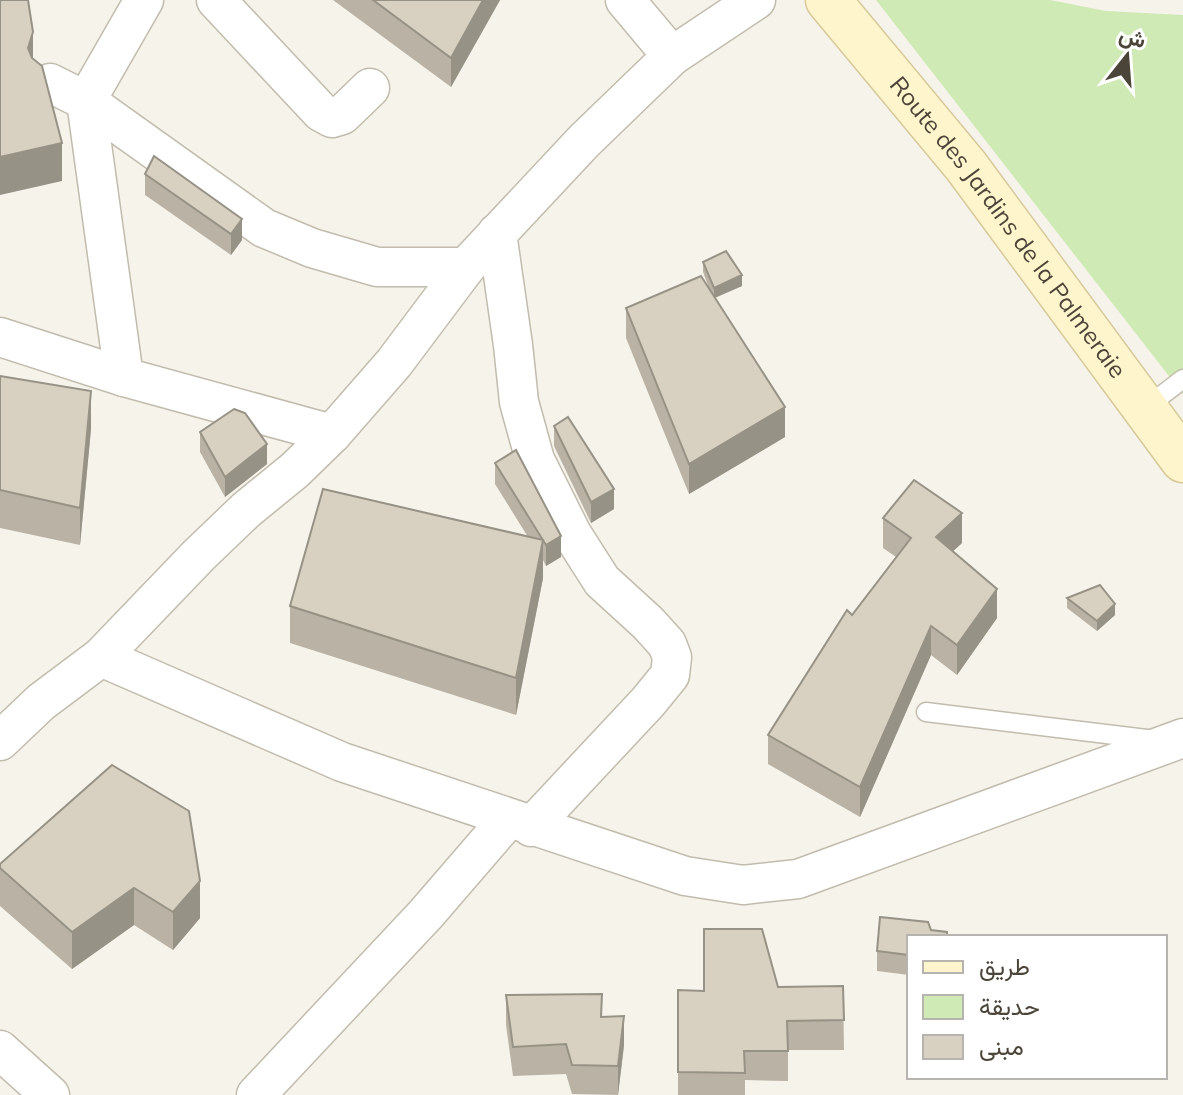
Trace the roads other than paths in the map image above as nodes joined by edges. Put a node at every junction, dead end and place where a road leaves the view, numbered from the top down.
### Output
1 (144, 0) edge
2 (216, 0) edge
3 (625, 0) edge
4 (756, 0) edge
5 (828, 0) edge
6 (672, 56) junction
7 (50, 83) edge
8 (370, 88) dead end
9 (86, 101) junction
10 (497, 233) junction
11 (466, 267) junction
12 (0, 337) edge
13 (124, 377) junction
14 (1183, 379) edge
15 (1145, 408) junction
16 (332, 434) junction
17 (1183, 460) edge
18 (101, 657) junction
19 (926, 712) dead end
20 (1176, 740) edge
21 (0, 741) edge
22 (520, 823) junction
23 (0, 1050) edge
24 (50, 1095) edge
25 (256, 1095) edge

1 - 9 street
2 - 8 street
3 - 6 street
4 - 6 street
5 - 15 street, Route des Jardins de la Palmeraie
6 - 10 street
7 - 9 street
9 - 11 street
9 - 13 street
10 - 11 street
10 - 22 street
11 - 16 street
12 - 13 street
13 - 16 street
14 - 15 lane
15 - 17 street, Route des Jardins de la Palmeraie
16 - 18 street
18 - 21 street
18 - 22 street
19 - 20 lane
20 - 22 street
22 - 25 street
23 - 24 street

